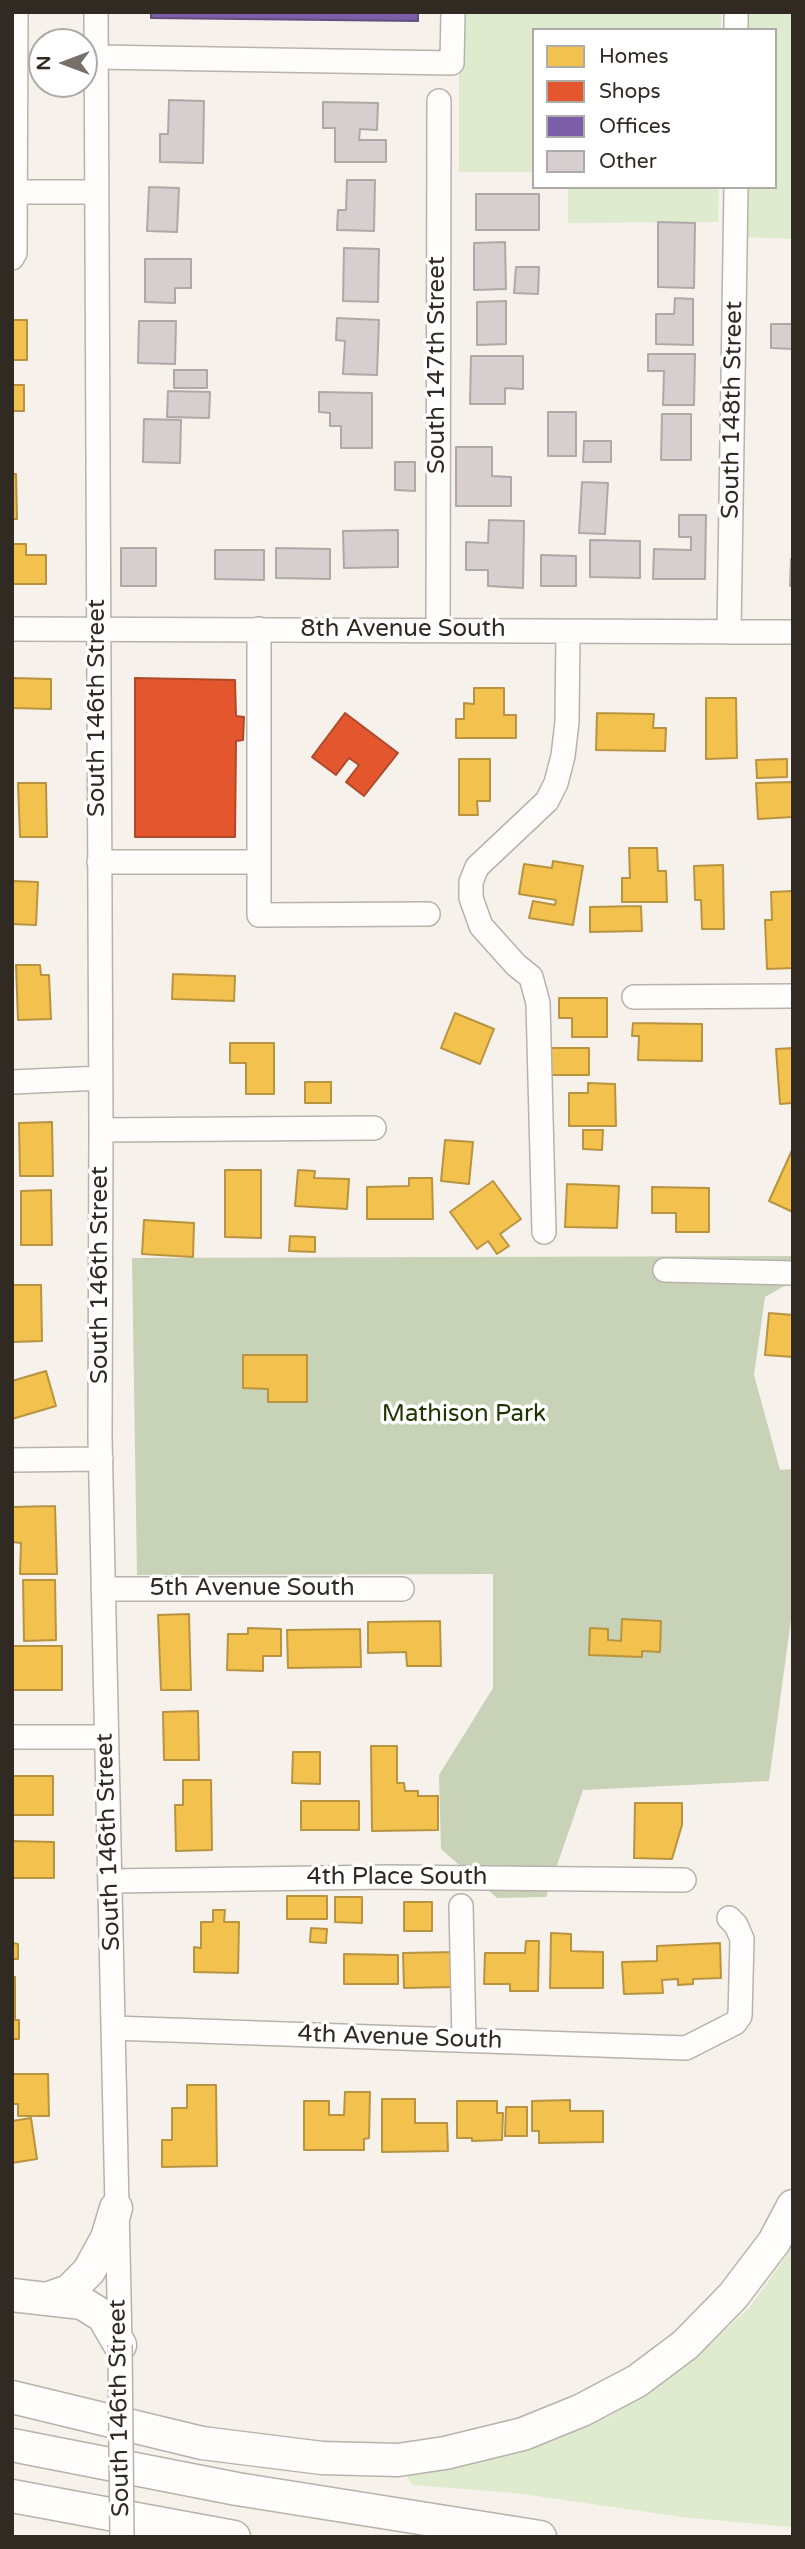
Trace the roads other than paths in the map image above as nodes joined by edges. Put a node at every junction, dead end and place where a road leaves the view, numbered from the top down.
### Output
1 (16, 12) edge
2 (453, 12) edge
3 (98, 57) edge
4 (96, 98) edge
5 (439, 100) dead end
6 (736, 189) edge
7 (14, 192) edge
8 (95, 192) junction
9 (12, 258) edge
10 (12, 629) edge
11 (97, 629) junction
12 (259, 629) junction
13 (438, 630) junction
14 (568, 632) junction
15 (729, 632) junction
16 (793, 632) edge
17 (99, 862) junction
18 (259, 862) junction
19 (428, 914) dead end
20 (793, 996) edge
21 (634, 998) dead end
22 (101, 1078) junction
23 (12, 1082) edge
24 (374, 1128) dead end
25 (102, 1130) junction
26 (544, 1232) dead end
27 (664, 1270) dead end
28 (793, 1273) edge
29 (101, 1459) junction
30 (12, 1460) edge
31 (103, 1589) junction
32 (401, 1589) dead end
33 (12, 1737) edge
34 (105, 1737) junction
35 (684, 1880) dead end
36 (111, 1881) junction
37 (461, 1906) dead end
38 (729, 1918) dead end
39 (113, 2028) junction
40 (464, 2040) junction
41 (793, 2206) edge
42 (116, 2208) junction
43 (12, 2295) edge
44 (49, 2298) junction
45 (120, 2345) junction
46 (12, 2397) edge
47 (12, 2445) edge
48 (12, 2496) edge
49 (122, 2537) edge
50 (234, 2537) edge
51 (540, 2537) edge

1 - 7 street
2 - 3 street
4 - 8 street, South 146th Street
5 - 13 street, South 147th Street
6 - 15 street, South 148th Street
7 - 8 street
7 - 9 street
8 - 11 street, South 146th Street
10 - 11 street, 8th Avenue South
11 - 12 street, 8th Avenue South
11 - 17 street, South 146th Street
12 - 13 street, 8th Avenue South
12 - 18 street
13 - 14 street, 8th Avenue South
14 - 15 street, 8th Avenue South
14 - 26 street
15 - 16 street, 8th Avenue South
17 - 18 street
17 - 22 street, South 146th Street
18 - 19 street
20 - 21 street
22 - 23 street
22 - 25 street, South 146th Street
24 - 25 street
25 - 29 street, South 146th Street
27 - 28 street
29 - 30 street
29 - 31 street, South 146th Street
31 - 32 street, 5th Avenue South
31 - 34 street, South 146th Street
33 - 34 street
34 - 36 street, South 146th Street
35 - 36 street, 4th Place South
36 - 39 street, South 146th Street
37 - 40 street
38 - 40 street, 4th Avenue South
39 - 40 street, 4th Avenue South
39 - 42 street, South 146th Street
41 - 46 highway
42 - 44 highway
42 - 45 street, South 146th Street
43 - 44 highway
44 - 45 highway
45 - 49 street, South 146th Street, bridge
47 - 51 highway
48 - 50 highway

